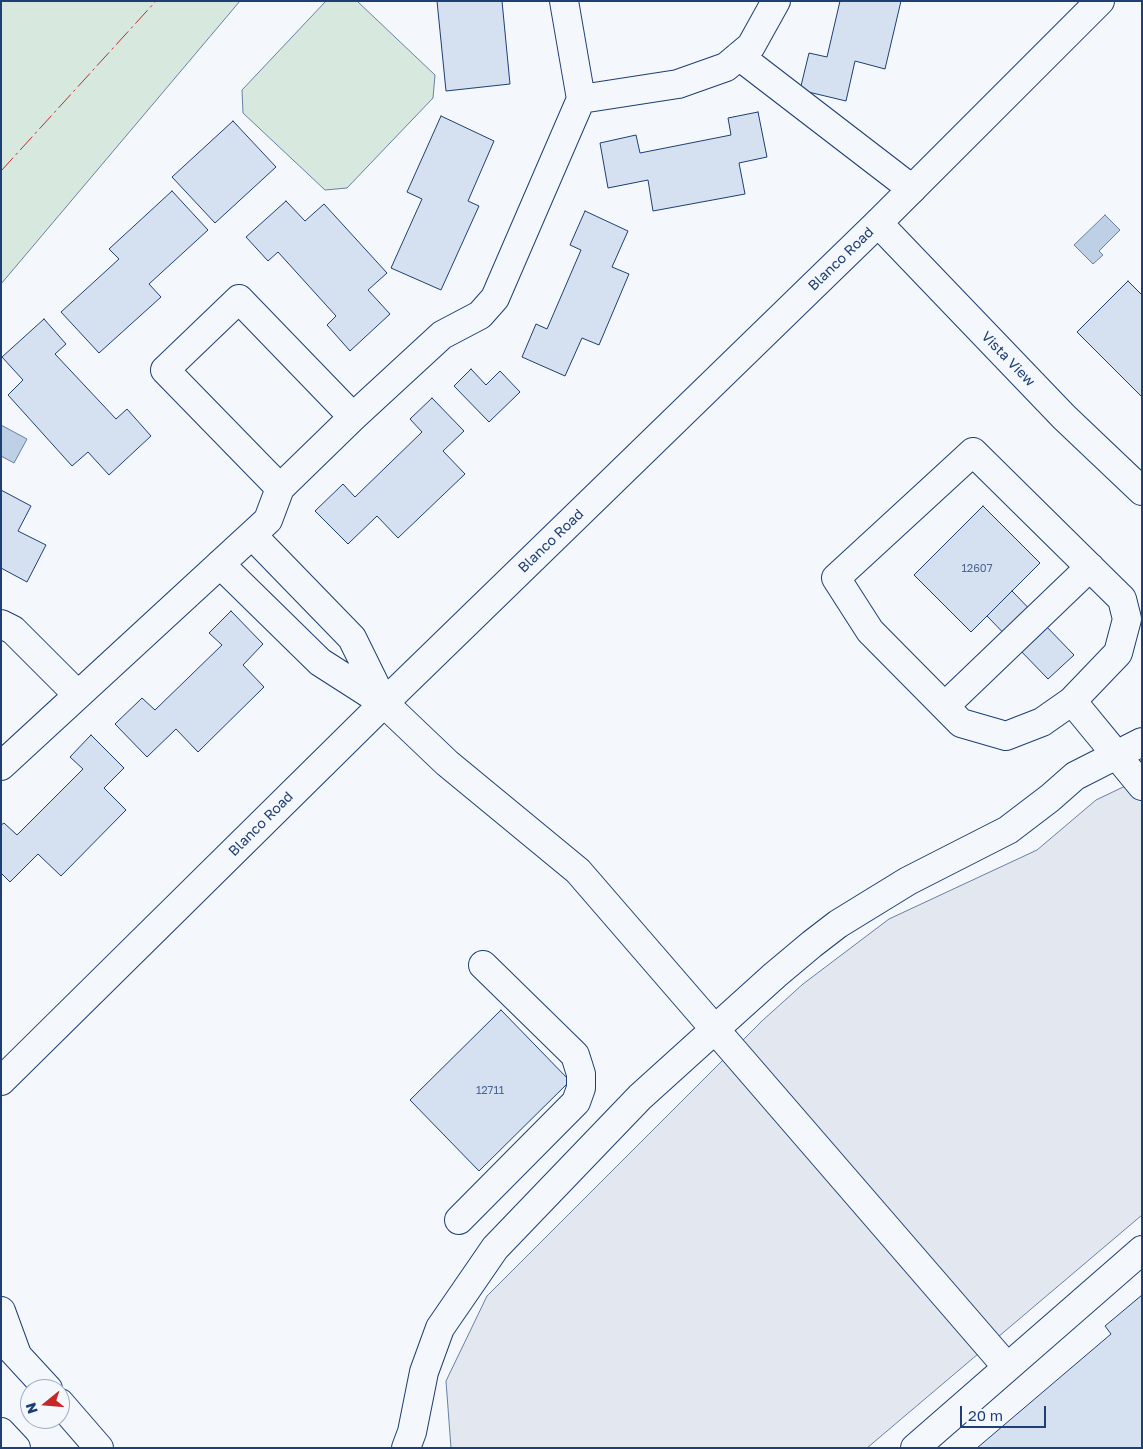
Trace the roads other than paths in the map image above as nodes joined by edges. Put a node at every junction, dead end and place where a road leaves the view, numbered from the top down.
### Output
1 (564, 1) edge
2 (776, 1) edge
3 (1100, 1) edge
4 (739, 56) junction
5 (581, 99) junction
6 (912, 189) junction
7 (878, 224) junction
8 (353, 417) junction
9 (280, 488) junction
10 (1142, 491) edge
11 (252, 535) junction
12 (220, 564) junction
13 (1090, 567) junction
14 (1, 624) edge
15 (78, 695) junction
16 (1072, 701) junction
17 (384, 703) junction
18 (945, 706) junction
19 (1142, 742) edge
20 (1116, 756) junction
21 (1, 766) edge
22 (1142, 786) edge
23 (483, 965) dead end
24 (714, 1029) junction
25 (1, 1081) edge
26 (459, 1220) dead end
27 (1142, 1250) edge
28 (1, 1311) edge
29 (8, 1345) edge
30 (1007, 1367) junction
31 (39, 1379) edge
32 (70, 1415) edge
33 (1, 1432) edge
34 (16, 1448) edge
35 (99, 1448) edge
36 (406, 1448) edge
37 (915, 1448) edge

1 - 5 main road
2 - 4 main road
3 - 6 main road, Blanco Road
4 - 5 main road
4 - 6 main road
5 - 8 main road
6 - 7 main road, Blanco Road
7 - 10 main road, Vista View
7 - 17 main road, Blanco Road
8 - 9 main road
8 - 9 main road
9 - 11 main road
11 - 12 main road
11 - 17 main road
12 - 15 main road
12 - 17 main road
13 - 16 main road
13 - 18 main road
13 - 18 main road
14 - 15 main road
15 - 21 main road
16 - 18 main road
16 - 20 main road
17 - 24 main road
17 - 25 main road, Blanco Road
19 - 20 main road
20 - 22 main road
20 - 24 main road
23 - 26 main road
24 - 30 main road
24 - 36 main road
27 - 30 main road
28 - 29 main road
29 - 31 main road
30 - 37 main road
32 - 35 main road
33 - 34 main road

